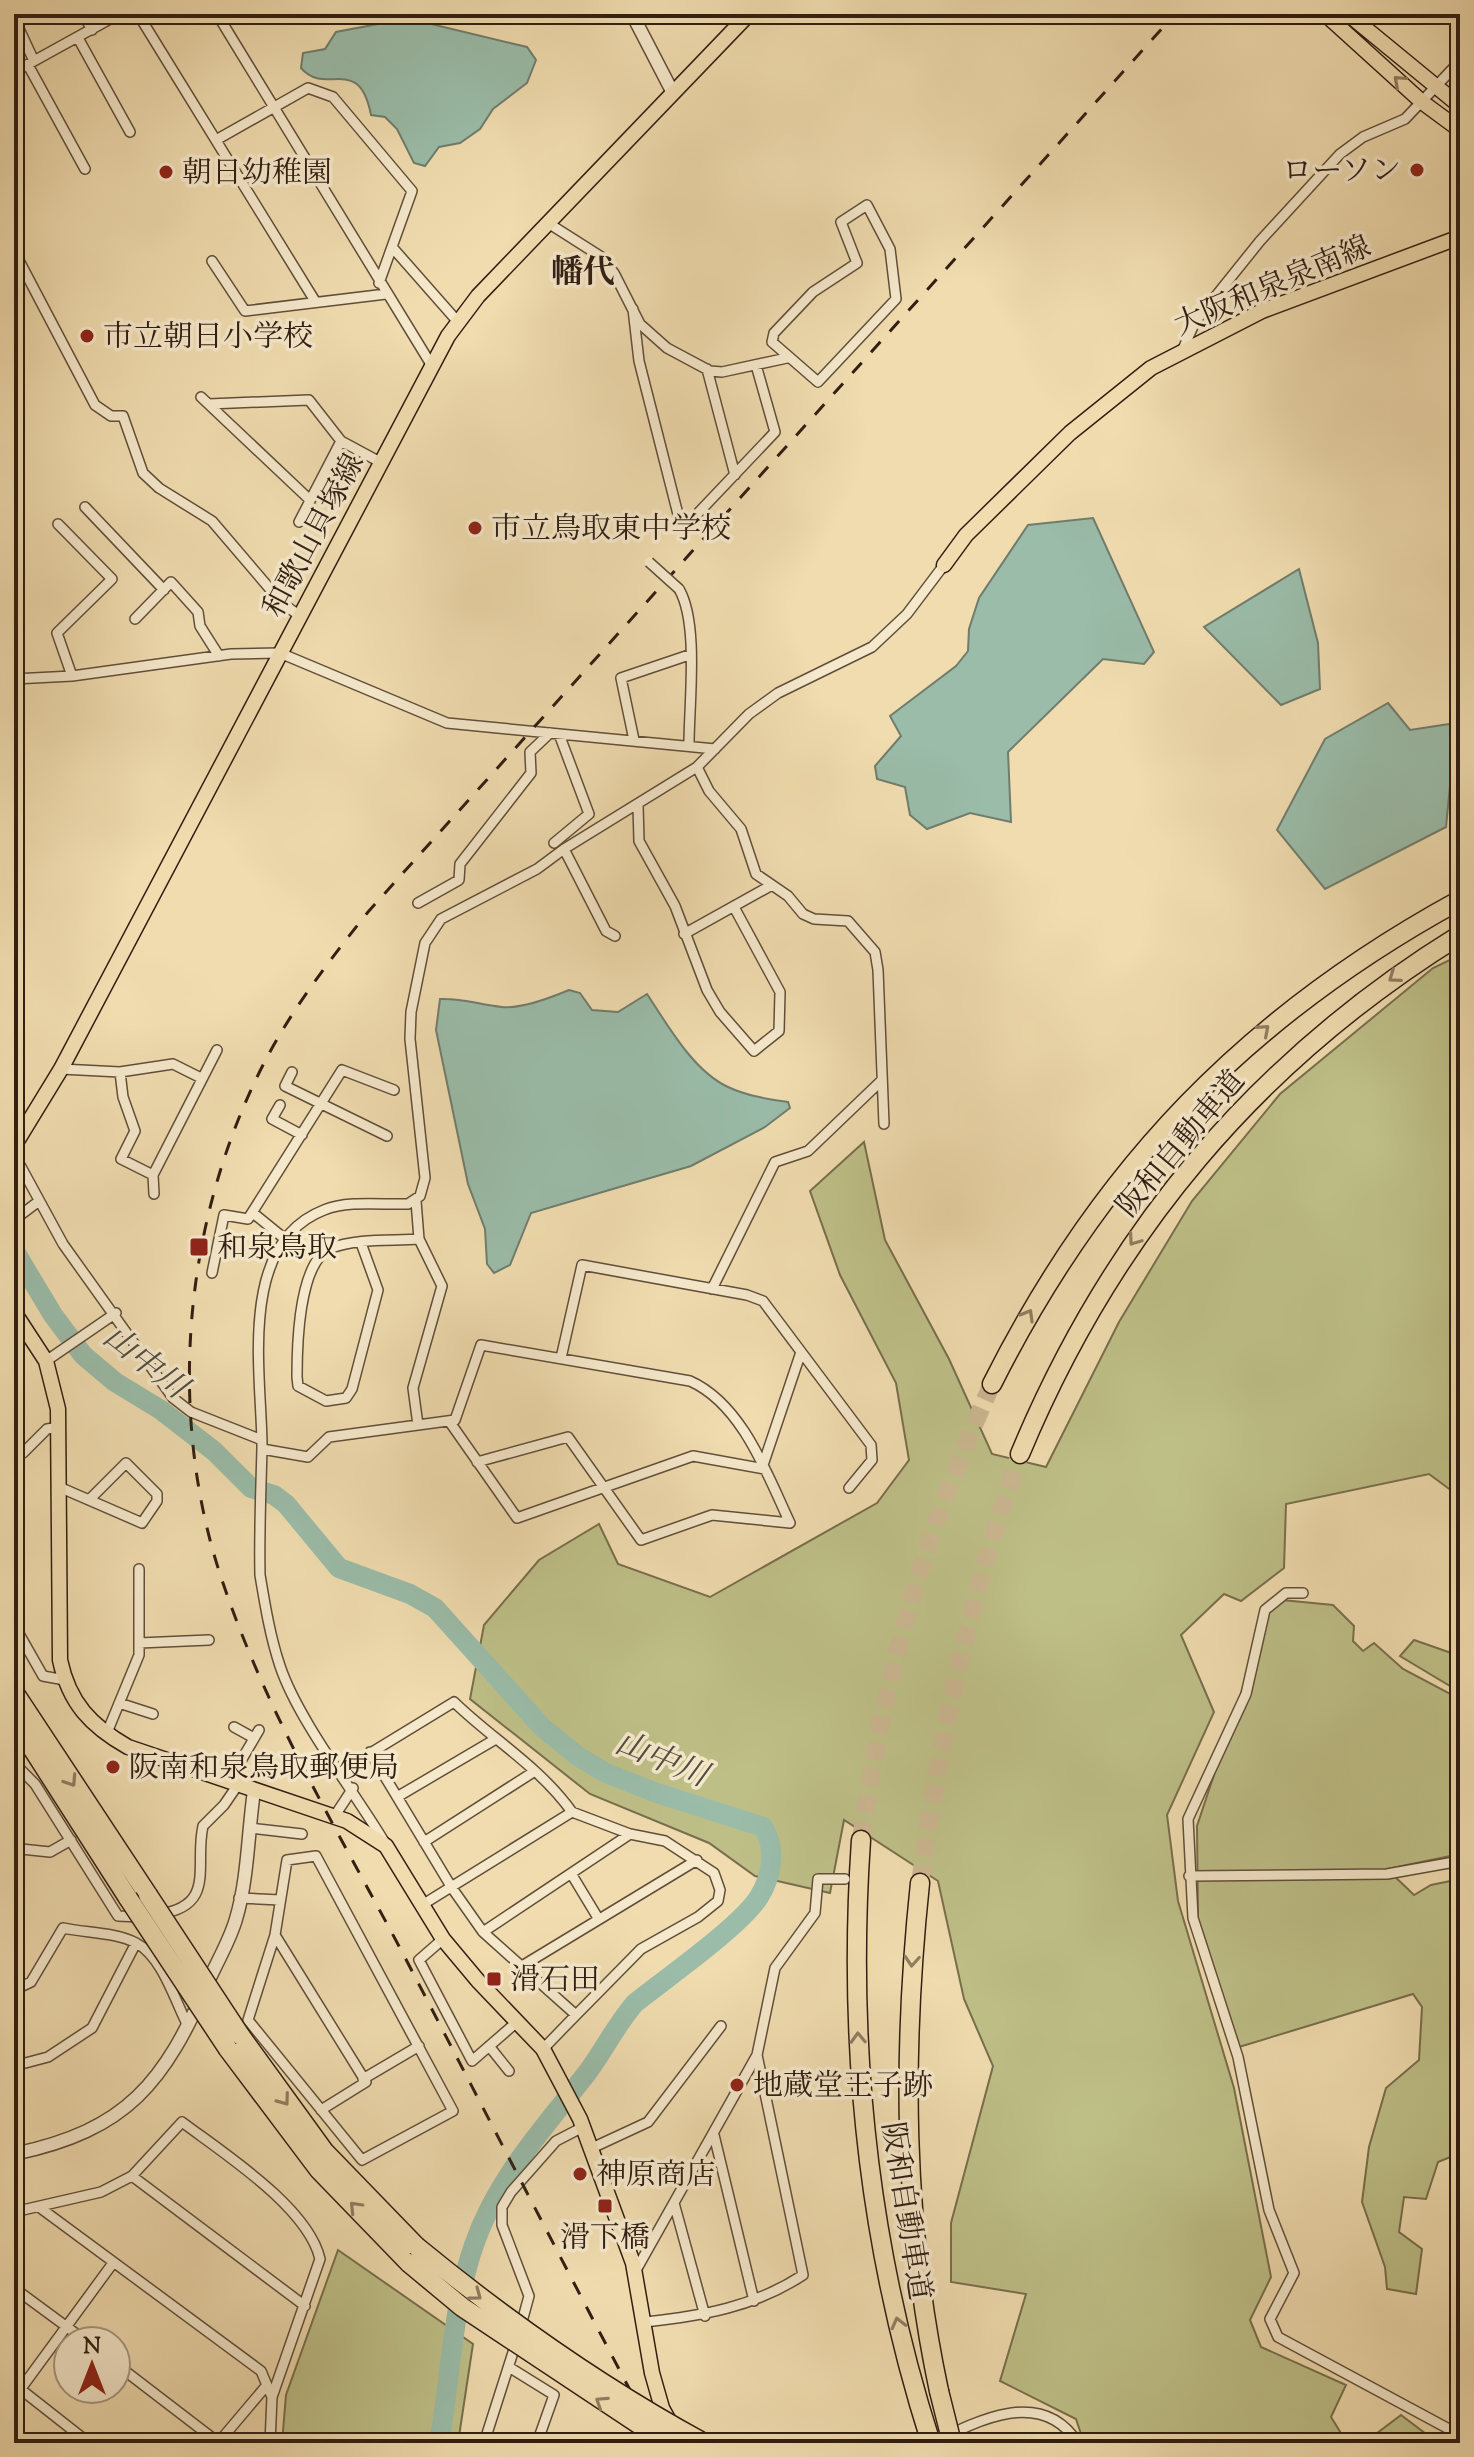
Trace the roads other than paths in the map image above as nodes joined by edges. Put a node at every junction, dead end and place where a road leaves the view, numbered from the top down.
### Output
1 (83, 14) edge
2 (119, 14) edge
3 (138, 14) edge
4 (217, 14) edge
5 (632, 14) edge
6 (749, 14) edge
7 (1325, 14) edge
8 (1348, 14) edge
9 (14, 18) edge
10 (92, 30) junction
11 (78, 38) junction
12 (1460, 61) edge
13 (31, 63) junction
14 (14, 72) edge
15 (1435, 88) junction
16 (673, 93) junction
17 (1422, 102) junction
18 (1460, 106) edge
19 (273, 107) junction
20 (1460, 130) edge
21 (130, 132) dead end
22 (216, 140) junction
23 (85, 169) dead end
24 (548, 223) junction
25 (1460, 237) edge
26 (392, 247) junction
27 (14, 251) edge
28 (212, 261) dead end
29 (379, 283) junction
30 (386, 294) junction
31 (315, 301) junction
32 (633, 309) junction
33 (458, 322) junction
34 (1183, 349) junction
35 (787, 358) junction
36 (756, 365) junction
37 (432, 366) junction
38 (707, 369) junction
39 (201, 397) dead end
40 (209, 404) junction
41 (341, 441) junction
42 (380, 462) junction
43 (735, 475) junction
44 (310, 500) junction
45 (85, 507) dead end
46 (299, 522) dead end
47 (58, 524) dead end
48 (649, 562) dead end
49 (944, 565) joint
50 (164, 590) junction
51 (300, 616) junction
52 (135, 619) dead end
53 (280, 653) junction
54 (689, 655) junction
55 (219, 656) junction
56 (72, 676) junction
57 (14, 679) edge
58 (555, 734) junction
59 (634, 740) junction
60 (689, 744) junction
61 (715, 749) junction
62 (697, 767) junction
63 (638, 805) junction
64 (559, 846) junction
65 (772, 885) junction
66 (1460, 900) edge
67 (418, 903) dead end
68 (734, 907) junction
69 (684, 934) junction
70 (1460, 935) edge
71 (615, 936) dead end
72 (217, 1050) dead end
73 (61, 1069) junction
74 (120, 1072) junction
75 (292, 1072) dead end
76 (201, 1078) junction
77 (881, 1081) junction
78 (394, 1090) dead end
79 (322, 1104) junction
80 (280, 1105) dead end
81 (884, 1124) dead end
82 (302, 1135) junction
83 (387, 1136) dead end
84 (14, 1146) edge
85 (14, 1154) edge
86 (153, 1175) junction
87 (154, 1194) dead end
88 (39, 1201) junction
89 (416, 1201) junction
90 (253, 1213) junction
91 (14, 1220) edge
92 (285, 1239) junction
93 (419, 1239) junction
94 (361, 1243) junction
95 (212, 1273) dead end
96 (712, 1289) junction
97 (116, 1313) junction
98 (15, 1315) edge
99 (801, 1352) junction
100 (52, 1358) junction
101 (561, 1358) junction
102 (992, 1384) tunnel mouth
103 (449, 1421) junction
104 (418, 1425) junction
105 (60, 1427) junction
106 (262, 1444) junction
107 (23, 1453) dead end
108 (1020, 1454) tunnel mouth
109 (477, 1462) junction
110 (764, 1467) junction
111 (59, 1487) junction
112 (849, 1488) dead end
113 (605, 1489) junction
114 (89, 1500) junction
115 (139, 1569) dead end
116 (1303, 1593) dead end
117 (14, 1625) edge
118 (209, 1640) dead end
119 (139, 1643) junction
120 (65, 1680) junction
121 (14, 1692) edge
122 (119, 1703) junction
123 (153, 1714) dead end
124 (14, 1720) edge
125 (234, 1727) dead end
126 (106, 1735) junction
127 (494, 1740) junction
128 (370, 1752) junction
129 (17, 1770) edge
130 (341, 1771) junction
131 (535, 1771) junction
132 (233, 1784) junction
133 (353, 1788) junction
134 (254, 1791) junction
135 (397, 1797) junction
136 (572, 1812) junction
137 (334, 1817) junction
138 (249, 1828) junction
139 (302, 1834) dead end
140 (630, 1834) junction
141 (71, 1840) junction
142 (861, 1840) tunnel mouth
143 (424, 1842) junction
144 (386, 1846) junction
145 (21, 1849) dead end
146 (697, 1860) junction
147 (1460, 1861) edge
148 (572, 1875) junction
149 (1189, 1876) junction
150 (845, 1879) dead end
151 (920, 1883) tunnel mouth
152 (452, 1888) junction
153 (239, 1898) junction
154 (280, 1900) junction
155 (422, 1905) junction
156 (598, 1918) junction
157 (483, 1932) junction
158 (275, 1935) junction
159 (443, 1939) junction
160 (136, 1943) junction
161 (522, 1966) junction
162 (14, 1990) edge
163 (576, 2015) junction
164 (518, 2021) junction
165 (188, 2026) junction
166 (721, 2026) dead end
167 (14, 2032) edge
168 (234, 2042) junction
169 (419, 2046) junction
170 (489, 2046) junction
171 (543, 2049) junction
172 (757, 2055) junction
173 (17, 2065) edge
174 (509, 2071) dead end
175 (363, 2079) junction
176 (321, 2110) junction
177 (582, 2123) junction
178 (714, 2135) junction
179 (592, 2148) junction
180 (14, 2154) edge
181 (132, 2176) junction
182 (674, 2203) junction
183 (39, 2207) junction
184 (14, 2212) edge
185 (412, 2254) junction
186 (113, 2263) junction
187 (635, 2272) junction
188 (14, 2288) edge
189 (754, 2301) junction
190 (305, 2306) junction
191 (705, 2316) junction
192 (645, 2322) junction
193 (66, 2325) edge
194 (68, 2325) edge
195 (52, 2344) edge
196 (509, 2367) junction
197 (132, 2376) edge
198 (267, 2385) junction
199 (17, 2386) edge
200 (272, 2397) junction
201 (14, 2398) edge
202 (1460, 2435) edge
203 (89, 2443) edge
204 (219, 2443) edge
205 (270, 2443) edge
206 (484, 2443) edge
207 (537, 2443) edge
208 (667, 2443) edge
209 (681, 2443) edge
210 (704, 2443) edge
211 (932, 2443) edge
212 (952, 2443) edge
213 (1078, 2443) edge

1 - 10 street
2 - 10 street
3 - 22 street
4 - 19 street
5 - 16 street
6 - 16 main road, 和歌山貝塚線
17 -> 7 main road
8 - 15 main road
9 - 13 street
10 - 11 street
11 - 13 street
11 - 21 street
12 - 15 street
13 - 14 street
13 - 23 street
15 - 17 street
15 - 18 main road
16 - 24 main road, 和歌山貝塚線
17 - 20 main road
17 - 34 street
19 - 22 street
19 - 26 street
19 - 29 street
22 - 31 street
24 - 32 street
24 - 33 main road, 和歌山貝塚線
25 - 34 main road, 大阪和泉泉南線
26 - 29 street
26 - 33 street
27 - 51 street
28 - 31 street
29 - 30 street
30 - 31 street
30 - 37 street
32 - 38 street
32 - 43 street
33 - 37 main road, 和歌山貝塚線
34 - 49 main road, 大阪和泉泉南線
35 - 35 street
35 - 36 street
36 - 38 street
36 - 43 street
37 - 42 main road, 和歌山貝塚線
38 - 43 street
39 - 40 street
40 - 41 street
40 - 44 street
41 - 42 street
41 - 44 street
42 - 51 main road, 和歌山貝塚線
44 - 46 street
45 - 50 street
47 - 56 street
48 - 54 street, bridge
49 - 61 street
50 - 52 street
50 - 55 street
51 - 53 main road, 和歌山貝塚線
53 - 55 street
53 - 58 street
53 - 73 main road, 和歌山貝塚線
54 - 59 street
54 - 60 street
55 - 56 street
56 - 57 street
58 - 59 street
58 - 64 street
58 - 67 street
59 - 60 street
60 - 61 street
61 - 62 street
62 - 63 street
62 - 65 street
63 - 64 street
63 - 69 street
64 - 71 street
64 - 89 street
65 - 68 street
65 - 77 street
102 -> 66 highway, 阪和自動車道
68 - 69 street
68 - 69 street
70 -> 108 highway, 阪和自動車道
72 - 76 street
73 - 74 street
73 - 84 main road, 和歌山貝塚線
74 - 76 street
74 - 86 street
75 - 79 street
76 - 86 street
77 - 81 street
77 - 96 street
78 - 79 street
79 - 82 street
79 - 83 street
80 - 82 street
82 - 90 street
85 - 88 street
86 - 87 street
88 - 91 street
88 - 97 street
89 - 92 street
89 - 93 street
90 - 92 street
90 - 95 street
92 - 106 street
93 - 94 street
93 - 104 street
94 - 94 street
96 - 99 street
96 - 101 street
97 - 100 street
97 - 106 street
98 - 100 main road
99 - 110 street
99 - 112 street
100 - 105 main road
101 - 103 street
101 - 110 street
103 - 104 street
103 - 109 street
104 - 106 street
105 - 107 street
105 - 111 main road
106 - 130 street
109 - 113 street
109 - 113 street
110 - 113 street
110 - 113 street
111 - 114 street
111 - 120 main road
114 - 114 street
115 - 119 street
116 - 149 street
117 - 120 street
118 - 119 street
119 - 122 street
120 - 126 main road
121 -> 168 highway, bridge
122 - 123 street
122 - 126 street
124 - 168 highway, bridge
125 - 132 street
126 - 132 main road
127 - 128 street
127 - 131 street
127 - 135 street
128 - 130 street
128 - 135 street
129 - 141 street
130 - 133 street
131 - 136 street
131 - 143 street
132 - 134 main road
132 - 141 street
133 - 137 street
133 - 144 street
134 - 137 main road
134 - 138 street
135 - 143 street
136 - 140 street
136 - 152 street
137 - 144 main road
138 - 139 street
138 - 153 street
140 - 146 street
140 - 148 street
141 - 145 street
211 -> 142 highway, 阪和自動車道
143 - 152 street
144 - 155 main road
146 - 156 street
146 - 163 street
147 - 149 street
148 - 156 street
148 - 157 street
149 - 202 street
150 - 172 street
151 -> 212 highway, 阪和自動車道, bridge
152 - 155 street
152 - 157 street
153 - 154 street
153 - 165 street
154 - 158 street
154 - 169 street
155 - 159 main road
156 - 161 street
157 - 161 street
158 - 175 street
158 - 176 street
159 - 164 main road
159 - 170 street
160 - 162 street
160 - 165 street
160 - 173 street
161 - 163 street
163 - 171 street
164 - 170 street
164 - 171 main road
165 - 180 street
166 - 179 street
167 - 173 street
168 - 185 highway
169 - 175 street
169 - 176 street
170 - 174 street
171 - 177 main road
172 - 178 street
172 - 189 street
175 - 176 street
177 - 179 main road
177 - 196 street
178 - 182 street
178 - 189 street
179 - 187 main road
181 - 183 street
181 - 190 street
181 - 190 street
182 - 187 street
182 - 191 street
183 - 184 street
183 - 186 street
208 -> 185 highway, bridge
185 -> 210 highway, bridge
186 - 194 street
186 - 198 street
187 - 192 main road
188 - 193 street
189 - 191 street
190 - 200 street
191 - 192 street
192 - 209 main road
195 - 199 street
196 - 206 street
196 - 207 street
197 - 204 street
198 - 200 street
198 - 204 street
199 - 201 street
199 - 203 street
200 - 205 street
211 - 213 street

